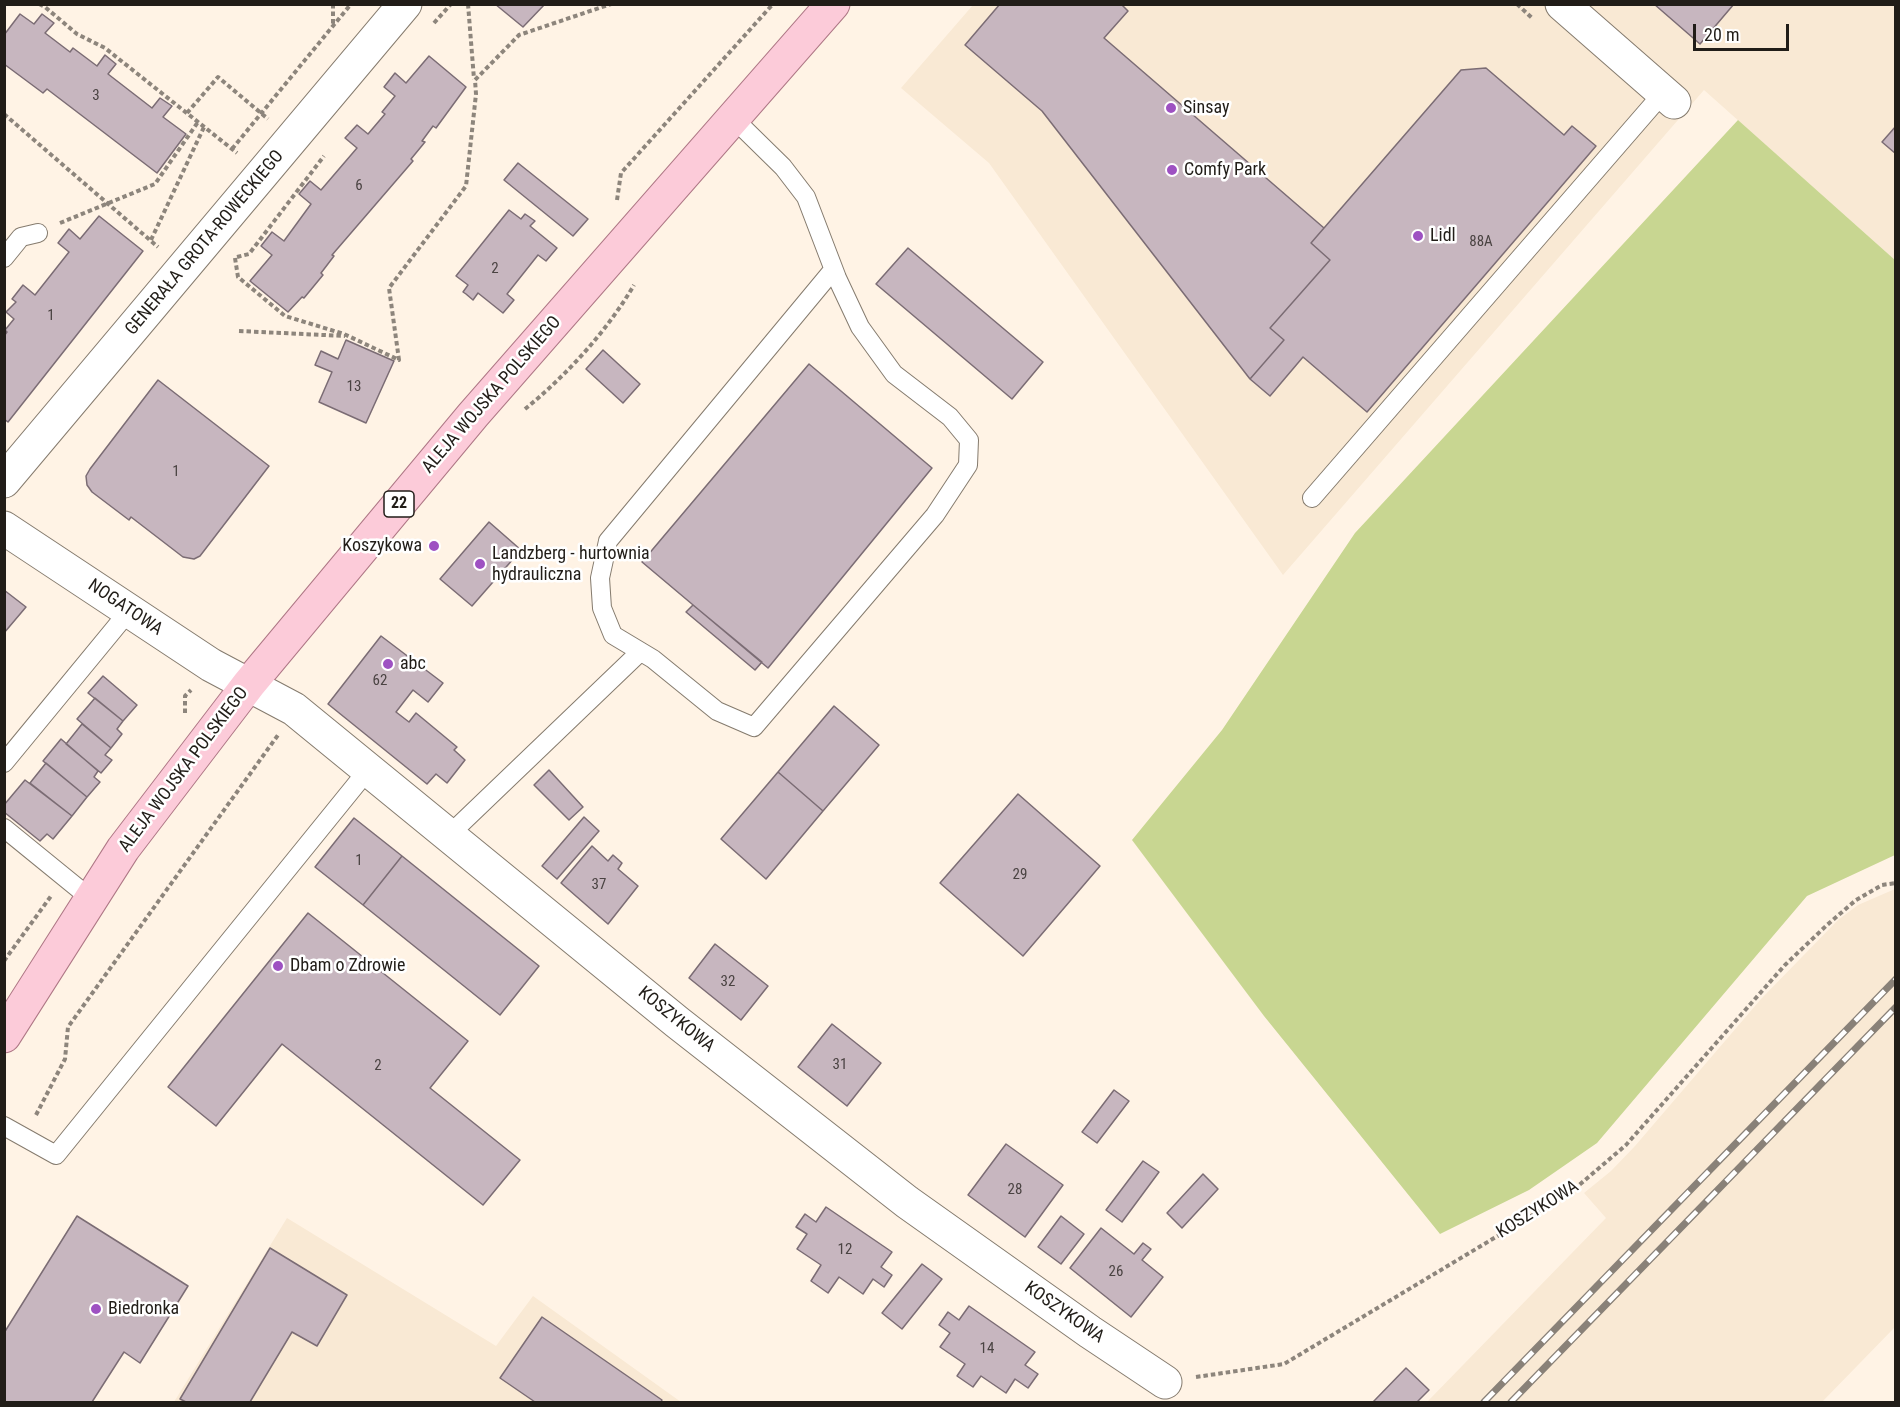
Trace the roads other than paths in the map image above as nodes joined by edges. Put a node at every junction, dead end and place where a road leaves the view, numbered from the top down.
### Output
1 (405, 4) edge
2 (833, 4) edge
3 (1562, 4) edge
4 (1669, 97) joint
5 (732, 117) junction
6 (38, 233) road end
7 (4, 258) edge
8 (833, 270) junction
9 (4, 481) edge
10 (1312, 498) dead end
11 (4, 528) edge
12 (129, 611) junction
13 (640, 652) junction
14 (249, 684) junction
15 (4, 763) edge
16 (367, 771) junction
17 (4, 828) edge
18 (448, 836) junction
19 (90, 898) junction
20 (4, 1036) edge
21 (12, 1130) edge
22 (1165, 1382) road end

1 - 9 street, GENERAŁA GROTA-ROWECKIEGO
2 - 5 main road, ALEJA WOJSKA POLSKIEGO / 22
3 - 4 street
4 - 10 lane
5 - 8 lane
5 - 14 main road, ALEJA WOJSKA POLSKIEGO / 22
6 - 7 lane
8 - 13 lane
8 - 13 lane
11 - 12 street, NOGATOWA
12 - 14 street, NOGATOWA
12 - 15 lane
13 - 18 lane
14 - 16 street, KOSZYKOWA
14 - 19 main road, ALEJA WOJSKA POLSKIEGO / 22
16 - 18 street, KOSZYKOWA
16 - 21 lane
17 - 19 lane
18 - 22 street, KOSZYKOWA
19 - 20 main road, ALEJA WOJSKA POLSKIEGO / 22

